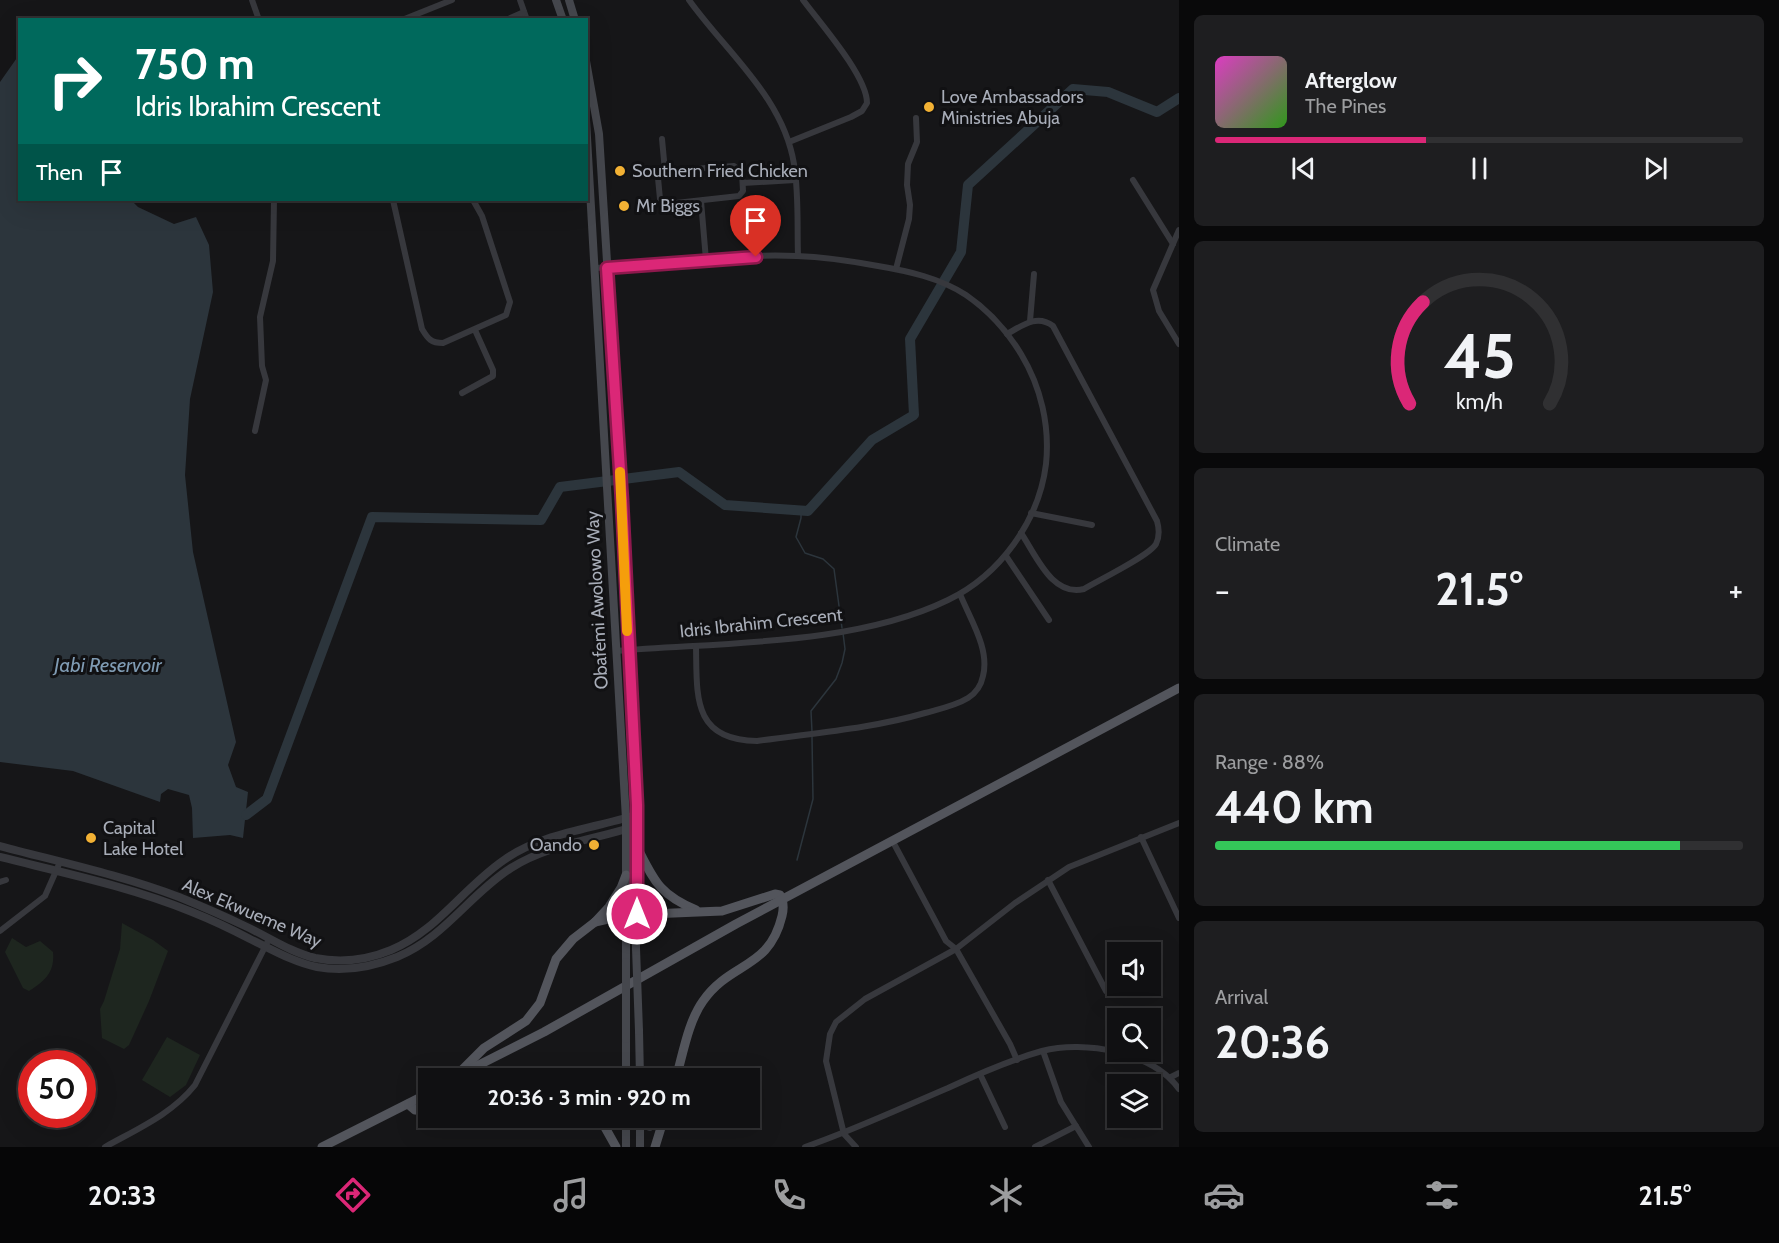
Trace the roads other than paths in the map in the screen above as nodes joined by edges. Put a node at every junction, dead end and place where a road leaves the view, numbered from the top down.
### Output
1 (252, 0) edge
2 (452, 0) edge
3 (520, 0) edge
4 (556, 0) edge
5 (568, 0) edge
6 (689, 0) edge
7 (803, 0) edge
8 (526, 16) edge
9 (259, 18) edge
10 (408, 18) edge
11 (563, 18) edge
12 (574, 18) edge
13 (588, 72) edge
14 (916, 118) dead end
15 (662, 139) dead end
16 (789, 142) junction
17 (588, 169) edge
18 (665, 171) junction
19 (795, 180) junction
20 (1133, 180) dead end
21 (743, 183) junction
22 (273, 201) edge
23 (393, 201) edge
24 (474, 201) edge
25 (701, 201) junction
26 (1179, 230) edge
27 (1173, 244) junction
28 (798, 256) junction
29 (706, 260) junction
30 (596, 268) junction
31 (607, 268) junction
32 (896, 269) junction
33 (1034, 274) dead end
34 (1030, 321) junction
35 (475, 330) junction
36 (1007, 334) junction
37 (1179, 344) edge
38 (462, 393) dead end
39 (255, 430) dead end
40 (1031, 513) junction
41 (1092, 525) dead end
42 (1021, 533) junction
43 (1006, 555) junction
44 (960, 594) junction
45 (1050, 620) dead end
46 (696, 646) junction
47 (628, 650) junction
48 (616, 651) junction
49 (1179, 688) edge
50 (636, 815) junction
51 (626, 819) junction
52 (1179, 823) edge
53 (636, 826) junction
54 (626, 830) junction
55 (1141, 837) junction
56 (892, 840) junction
57 (636, 845) junction
58 (0, 846) edge
59 (0, 856) edge
60 (60, 862) junction
61 (56, 871) junction
62 (626, 875) junction
63 (1048, 880) junction
64 (783, 900) junction
65 (701, 912) junction
66 (637, 914) junction
67 (626, 915) junction
68 (1179, 918) edge
69 (596, 922) junction
70 (0, 931) edge
71 (267, 943) junction
72 (956, 949) junction
73 (1106, 991) dead end
74 (1043, 1051) junction
75 (1017, 1060) junction
76 (463, 1068) edge
77 (473, 1068) edge
78 (626, 1068) edge
79 (640, 1068) edge
80 (679, 1068) edge
81 (1179, 1073) edge
82 (980, 1074) junction
83 (1171, 1077) junction
84 (1179, 1089) edge
85 (418, 1099) edge
86 (408, 1104) junction
87 (418, 1110) edge
88 (1076, 1126) junction
89 (604, 1128) edge
90 (631, 1128) edge
91 (635, 1128) edge
92 (660, 1128) edge
93 (1005, 1128) dead end
94 (844, 1134) junction
95 (105, 1147) edge
96 (322, 1147) edge
97 (616, 1147) edge
98 (626, 1147) edge
99 (640, 1147) edge
100 (655, 1147) edge
101 (805, 1147) edge
102 (856, 1147) edge
103 (1035, 1147) edge
104 (1089, 1147) edge

1 - 9 street
2 - 10 street
3 - 8 street
4 - 11 main road
5 - 12 main road
6 - 16 street
7 - 16 street
13 - 31 main road, Obafemi Awolowo Way
14 - 32 street
15 - 18 street
16 - 19 street
17 - 30 main road, Obafemi Awolowo Way
18 - 21 street
18 - 25 street
19 - 21 street
19 - 28 street
20 - 27 street
21 - 25 street
22 - 39 street
23 - 35 street
24 - 35 street
25 - 29 street
26 - 27 street
27 - 37 street
28 - 29 street, Idris Ibrahim Crescent
28 - 32 street, Idris Ibrahim Crescent
29 - 31 street, Idris Ibrahim Crescent
30 - 31 street, Idris Ibrahim Crescent
30 - 48 main road, Obafemi Awolowo Way
31 - 47 main road, Obafemi Awolowo Way
32 - 36 street, Idris Ibrahim Crescent
33 - 34 street
34 - 36 street
34 - 42 street
35 - 38 street
36 - 40 street, Idris Ibrahim Crescent
40 - 41 street
40 - 42 street, Idris Ibrahim Crescent
42 - 43 street, Idris Ibrahim Crescent
43 - 44 street, Idris Ibrahim Crescent
43 - 45 street
44 - 46 street, Idris Ibrahim Crescent
44 - 46 street
46 - 47 street, Idris Ibrahim Crescent
47 - 48 street, Idris Ibrahim Crescent
47 - 50 main road, Obafemi Awolowo Way
48 - 51 main road, Obafemi Awolowo Way
49 - 56 main road
50 - 51 street, Alex Ekwueme Way
50 - 53 main road, Obafemi Awolowo Way
51 - 54 main road, Obafemi Awolowo Way
51 - 71 street, Alex Ekwueme Way
52 - 55 street
53 - 54 street, Alex Ekwueme Way
53 - 57 main road, Obafemi Awolowo Way
54 - 62 main road, Obafemi Awolowo Way
54 - 71 street, Alex Ekwueme Way
55 - 63 street
55 - 68 street
56 - 64 main road
56 - 72 street
57 - 65 main road
57 - 66 main road, Obafemi Awolowo Way
58 - 60 street, Alex Ekwueme Way
59 - 61 street, Alex Ekwueme Way
60 - 61 street
60 - 71 street, Alex Ekwueme Way
61 - 70 street
61 - 71 street, Alex Ekwueme Way
62 - 67 main road, Obafemi Awolowo Way
62 - 69 main road
63 - 72 street
63 - 73 street
64 - 65 main road
64 - 77 main road
64 - 80 main road
65 - 66 main road
66 - 67 main road
66 - 79 main road, Obafemi Awolowo Way, bridge
67 - 69 main road
67 - 78 main road, Obafemi Awolowo Way, bridge
69 - 76 main road
71 - 95 street
72 - 75 street
72 - 94 street
74 - 75 street
74 - 83 street
74 - 88 street
75 - 82 street
81 - 83 street
82 - 93 street
82 - 94 street
83 - 84 street
85 - 86 main road
86 - 87 main road
86 - 96 main road
88 - 103 street
88 - 104 street
89 - 97 main road
90 - 98 main road
91 - 99 main road
92 - 100 main road
94 - 101 street
94 - 102 street

